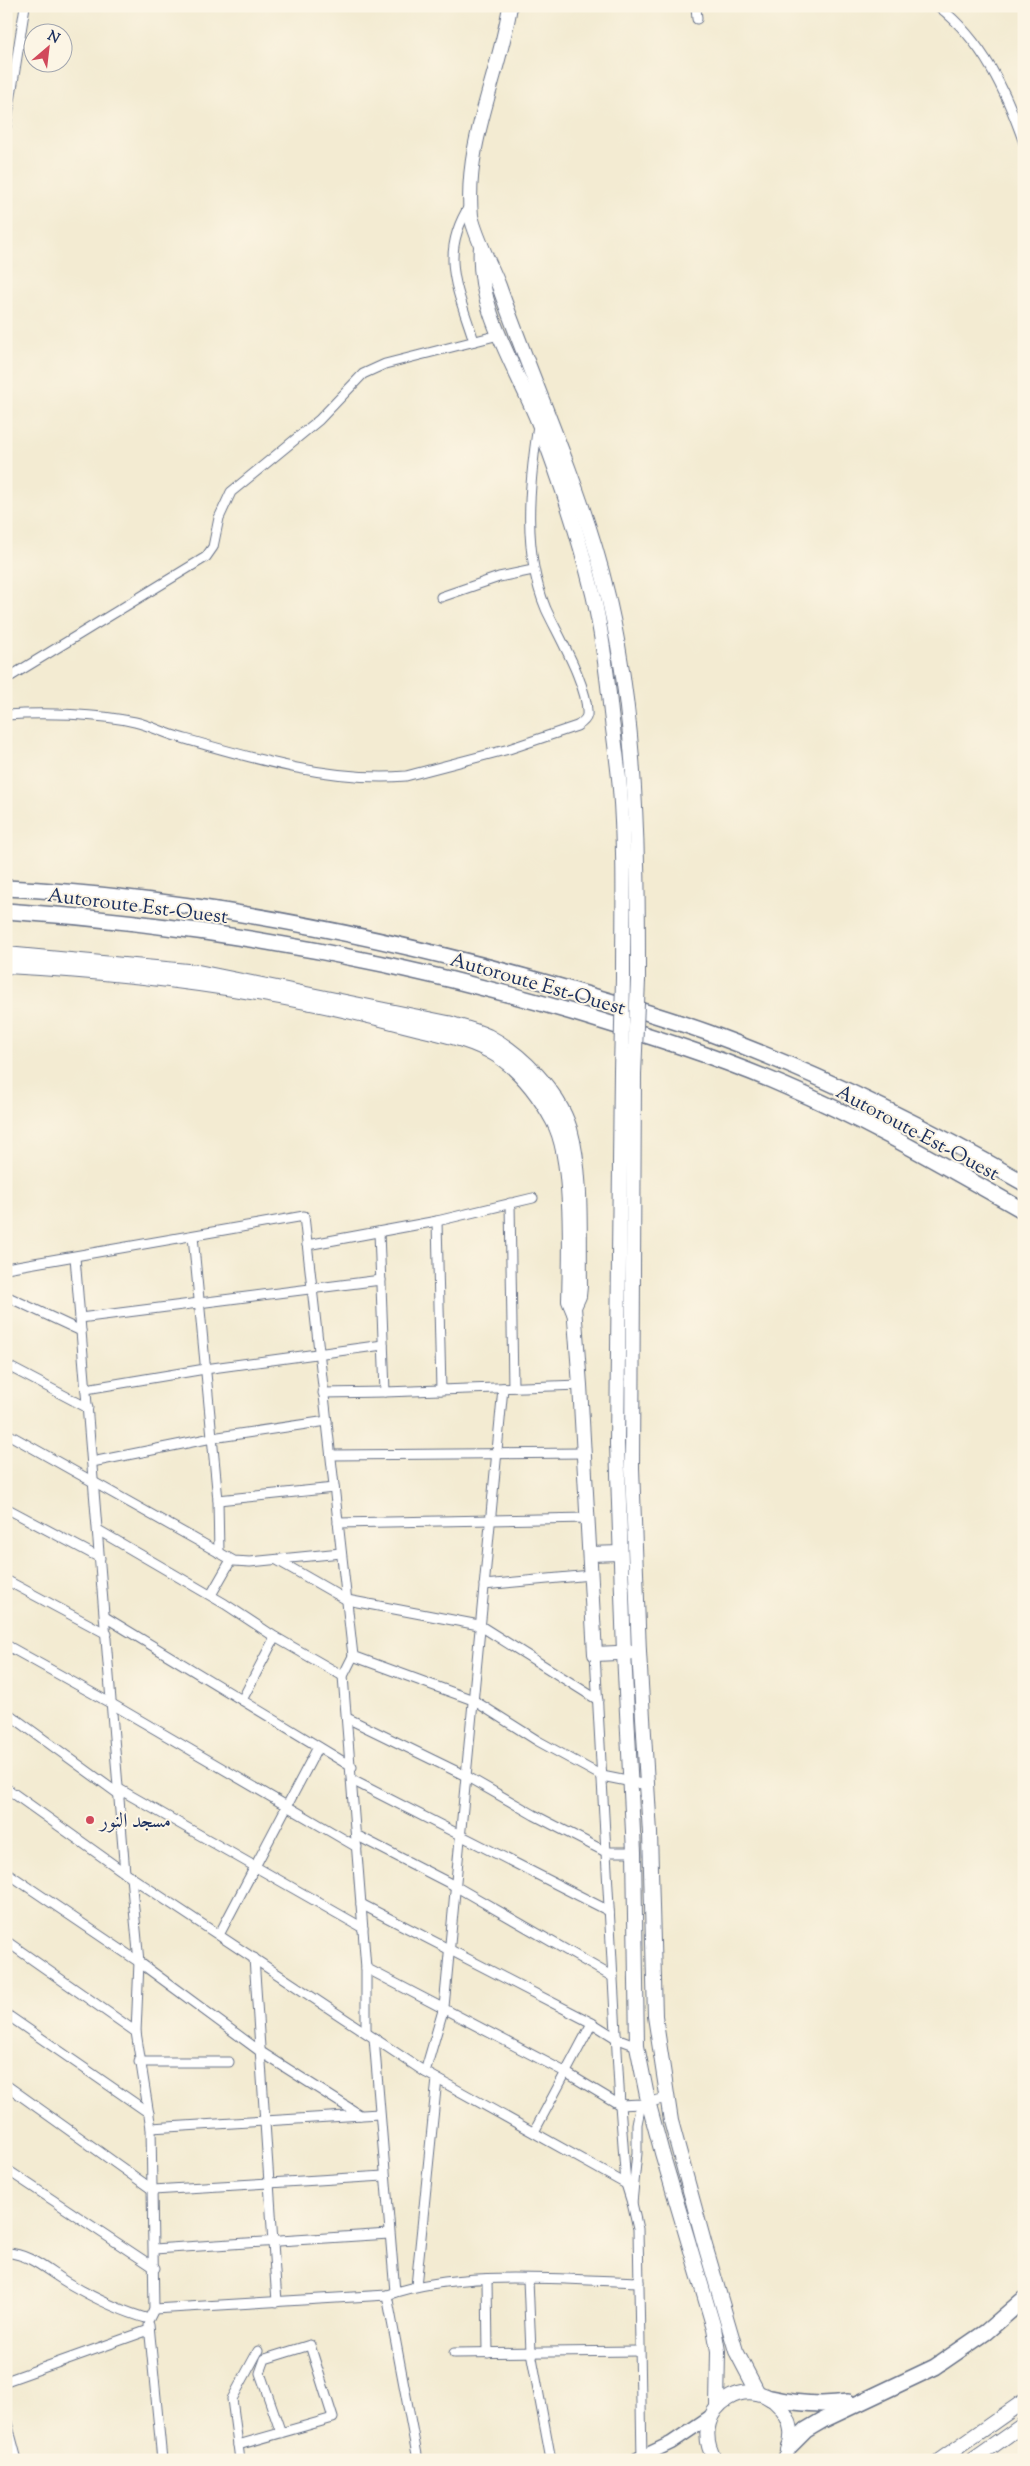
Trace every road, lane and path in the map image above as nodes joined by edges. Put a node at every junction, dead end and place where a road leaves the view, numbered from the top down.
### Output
1 (25, 6) edge
2 (510, 6) edge
3 (696, 6) edge
4 (938, 6) edge
5 (697, 19) dead end
6 (6, 127) edge
7 (1024, 144) edge
8 (470, 204) junction
9 (481, 246) junction
10 (499, 335) junction
11 (474, 341) junction
12 (538, 422) junction
13 (533, 570) junction
14 (441, 597) dead end
15 (6, 678) edge
16 (6, 715) edge
17 (6, 888) edge
18 (6, 911) edge
19 (6, 954) edge
20 (6, 966) edge
21 (627, 1073) junction
22 (1024, 1182) edge
23 (533, 1198) dead end
24 (510, 1203) junction
25 (1024, 1211) edge
26 (437, 1221) junction
27 (379, 1232) junction
28 (193, 1236) junction
29 (307, 1245) junction
30 (75, 1257) junction
31 (6, 1268) edge
32 (381, 1280) junction
33 (312, 1288) junction
34 (6, 1296) edge
35 (199, 1302) junction
36 (575, 1315) junction
37 (80, 1318) junction
38 (81, 1331) junction
39 (383, 1345) junction
40 (319, 1354) junction
41 (6, 1365) edge
42 (205, 1369) junction
43 (580, 1385) junction
44 (513, 1387) junction
45 (503, 1388) junction
46 (86, 1389) junction
47 (441, 1390) junction
48 (385, 1392) junction
49 (324, 1393) junction
50 (88, 1408) junction
51 (327, 1421) junction
52 (6, 1433) edge
53 (212, 1438) junction
54 (584, 1453) junction
55 (496, 1454) junction
56 (330, 1455) junction
57 (92, 1462) junction
58 (94, 1483) junction
59 (334, 1488) junction
60 (218, 1500) junction
61 (6, 1508) edge
62 (588, 1518) junction
63 (490, 1521) junction
64 (338, 1523) junction
65 (98, 1530) junction
66 (219, 1553) junction
67 (341, 1553) junction
68 (620, 1553) junction
69 (590, 1554) junction
70 (100, 1558) junction
71 (231, 1560) junction
72 (277, 1560) junction
73 (591, 1576) junction
74 (6, 1580) edge
75 (484, 1585) junction
76 (210, 1595) junction
77 (347, 1600) junction
78 (105, 1617) junction
79 (479, 1625) junction
80 (107, 1634) junction
81 (275, 1637) junction
82 (6, 1645) edge
83 (624, 1652) junction
84 (639, 1652) junction
85 (595, 1654) junction
86 (353, 1656) junction
87 (344, 1676) junction
88 (242, 1700) junction
89 (473, 1700) junction
90 (598, 1700) junction
91 (112, 1704) junction
92 (6, 1712) edge
93 (347, 1718) junction
94 (318, 1747) junction
95 (352, 1767) junction
96 (466, 1776) junction
97 (602, 1776) junction
98 (352, 1780) junction
99 (632, 1782) junction
100 (647, 1785) junction
101 (6, 1788) edge
102 (120, 1792) junction
103 (286, 1806) junction
104 (356, 1836) junction
105 (460, 1836) junction
106 (357, 1847) junction
107 (606, 1852) junction
108 (634, 1852) junction
109 (254, 1867) junction
110 (6, 1872) edge
111 (128, 1875) junction
112 (634, 1880) junction
113 (650, 1880) junction
114 (455, 1886) junction
115 (361, 1904) junction
116 (609, 1911) junction
117 (363, 1928) junction
118 (219, 1935) junction
119 (6, 1941) edge
120 (449, 1949) junction
121 (254, 1958) junction
122 (139, 1962) junction
123 (366, 1968) junction
124 (613, 1977) junction
125 (444, 2007) junction
126 (6, 2014) edge
127 (592, 2023) junction
128 (136, 2032) junction
129 (366, 2032) junction
130 (374, 2038) junction
131 (616, 2038) junction
132 (637, 2046) junction
133 (261, 2052) junction
134 (139, 2062) junction
135 (229, 2062) dead end
136 (425, 2072) junction
137 (565, 2072) junction
138 (437, 2079) junction
139 (6, 2085) edge
140 (667, 2098) junction
141 (645, 2103) junction
142 (620, 2105) junction
143 (149, 2112) junction
144 (379, 2114) junction
145 (360, 2115) junction
146 (265, 2121) junction
147 (151, 2128) junction
148 (534, 2132) junction
149 (6, 2169) edge
150 (384, 2176) junction
151 (269, 2183) junction
152 (626, 2184) junction
153 (153, 2190) junction
154 (632, 2203) junction
155 (389, 2234) junction
156 (273, 2241) junction
157 (154, 2249) junction
158 (6, 2253) edge
159 (155, 2268) junction
160 (528, 2279) junction
161 (487, 2280) junction
162 (639, 2282) junction
163 (416, 2286) junction
164 (391, 2294) junction
165 (1024, 2299) edge
166 (277, 2302) junction
167 (154, 2309) junction
168 (149, 2320) junction
169 (149, 2330) junction
170 (258, 2351) dead end
171 (639, 2351) junction
172 (531, 2352) junction
173 (488, 2353) junction
174 (454, 2354) dead end
175 (6, 2381) edge
176 (764, 2396) junction
177 (862, 2400) junction
178 (1024, 2401) edge
179 (714, 2411) junction
180 (6, 2419) edge
181 (1024, 2424) edge
182 (281, 2433) junction
183 (238, 2445) junction
184 (786, 2455) edge
185 (640, 2459) edge
186 (18, 2460) edge
187 (162, 2460) edge
188 (240, 2460) edge
189 (418, 2460) edge
190 (551, 2460) edge
191 (715, 2460) edge
192 (940, 2460) edge
193 (973, 2460) edge

1 - 6 street
2 - 8 main road
3 - 5 street
4 - 7 street
8 - 9 main road
8 - 11 street
9 - 10 main road
9 - 21 main road, bridge
10 - 11 street
10 - 12 main road
11 - 15 street
12 - 13 street
12 - 21 main road, bridge
13 - 14 street
13 - 16 street
17 - 22 highway, Autoroute Est-Ouest
18 - 25 highway, Autoroute Est-Ouest
19 - 36 main road
20 - 36 main road
21 - 68 main road
21 - 84 main road
23 - 24 street
24 - 26 street
24 - 44 street
26 - 27 street
26 - 47 street
27 - 29 street
27 - 32 street
28 - 29 street
28 - 30 street
28 - 35 street
29 - 33 street
30 - 31 street
30 - 37 street
32 - 33 street
32 - 39 street
33 - 35 street
33 - 40 street
34 - 38 street
35 - 37 street
35 - 42 street
36 - 43 main road
37 - 38 street
38 - 46 street
39 - 40 street
39 - 48 street
40 - 42 street
40 - 49 street
41 - 50 street
42 - 46 street
42 - 53 street
43 - 44 street
43 - 54 main road
44 - 45 street
45 - 47 street
45 - 55 street
46 - 50 street
47 - 48 street
48 - 49 street
49 - 51 street
50 - 57 street
51 - 53 street
51 - 56 street
52 - 58 street
53 - 57 street
53 - 60 street
54 - 55 street
54 - 62 main road
55 - 56 street
55 - 63 street
56 - 59 street
57 - 58 street
58 - 65 street
58 - 66 street
59 - 60 street
59 - 64 street
60 - 66 street
61 - 70 street
62 - 63 street
62 - 69 main road
63 - 64 street
63 - 75 street
64 - 67 street
65 - 70 street
65 - 76 street
66 - 71 street
67 - 72 street
67 - 77 street
68 - 69 main road
68 - 83 main road
69 - 73 main road
70 - 78 street
71 - 72 street
71 - 76 street
72 - 77 street
73 - 75 street
73 - 85 main road
74 - 80 street
75 - 79 street
76 - 81 street
77 - 79 street
77 - 86 street
78 - 80 street
78 - 88 street
79 - 89 street
79 - 90 street
80 - 91 street
81 - 87 street
81 - 88 street
82 - 91 street
83 - 84 main road
83 - 85 main road
83 - 99 main road
84 - 100 main road
85 - 90 street
86 - 87 street
86 - 89 street
87 - 93 street
88 - 94 street
89 - 96 street
89 - 97 street
90 - 97 street
91 - 102 street
91 - 103 street
92 - 102 street
93 - 95 street
93 - 96 street
94 - 95 street
94 - 103 street
95 - 98 street
96 - 105 street
96 - 107 street
97 - 99 street
97 - 107 street
98 - 104 street
98 - 105 street
99 - 100 street
99 - 108 main road
100 - 113 main road
101 - 111 street
102 - 109 street
102 - 111 street
103 - 106 street
103 - 109 street
104 - 106 street
104 - 114 street
105 - 114 street
105 - 116 street
106 - 115 street
107 - 108 street
107 - 116 street
108 - 112 main road
109 - 117 street
109 - 118 street
110 - 122 street
111 - 118 street
111 - 122 street
112 - 113 main road
112 - 132 main road
113 - 140 main road
114 - 120 street
114 - 124 street
115 - 117 street
115 - 120 street
116 - 124 street
117 - 123 street
118 - 121 street
119 - 128 street
120 - 125 street
120 - 127 street
121 - 129 street
121 - 133 street
122 - 128 street
122 - 133 street
123 - 125 street
123 - 129 street
124 - 131 street
125 - 136 street
125 - 137 street
126 - 143 street
127 - 131 street
127 - 137 street
128 - 134 street
129 - 130 street
130 - 136 street
130 - 144 street
131 - 132 street
131 - 142 street
132 - 141 main road
133 - 145 street
133 - 146 street
134 - 135 street
134 - 143 street
136 - 138 street
137 - 142 street
137 - 148 street
138 - 148 street
138 - 163 street
139 - 153 street
140 - 141 street
140 - 176 main road
141 - 142 street
141 - 154 street
141 - 179 main road
142 - 152 street
143 - 147 street
144 - 145 street
144 - 150 street
145 - 146 street
146 - 147 street
146 - 151 street
147 - 153 street
148 - 152 street
149 - 159 street
150 - 151 street
150 - 155 street
151 - 153 street
151 - 156 street
152 - 154 street
153 - 157 street
154 - 162 street
155 - 156 street
155 - 164 street
156 - 157 street
156 - 166 street
157 - 159 street
158 - 168 street
159 - 167 street
160 - 161 street
160 - 162 street
160 - 172 street
161 - 163 street
161 - 173 street
162 - 171 street
163 - 164 street
164 - 166 street
164 - 189 street
165 - 177 highway
166 - 167 street
167 - 168 street
168 - 169 street
169 - 175 street
169 - 187 street
170 - 183 street
171 - 172 street
171 - 185 street
172 - 173 street
172 - 190 street
173 - 174 street
176 - 177 highway
176 - 179 main road
176 - 184 main road
177 - 184 highway
178 - 192 main road
179 - 185 main road
179 - 191 main road
180 - 186 street
181 - 193 main road
182 - 182 street
182 - 183 street
183 - 188 street

